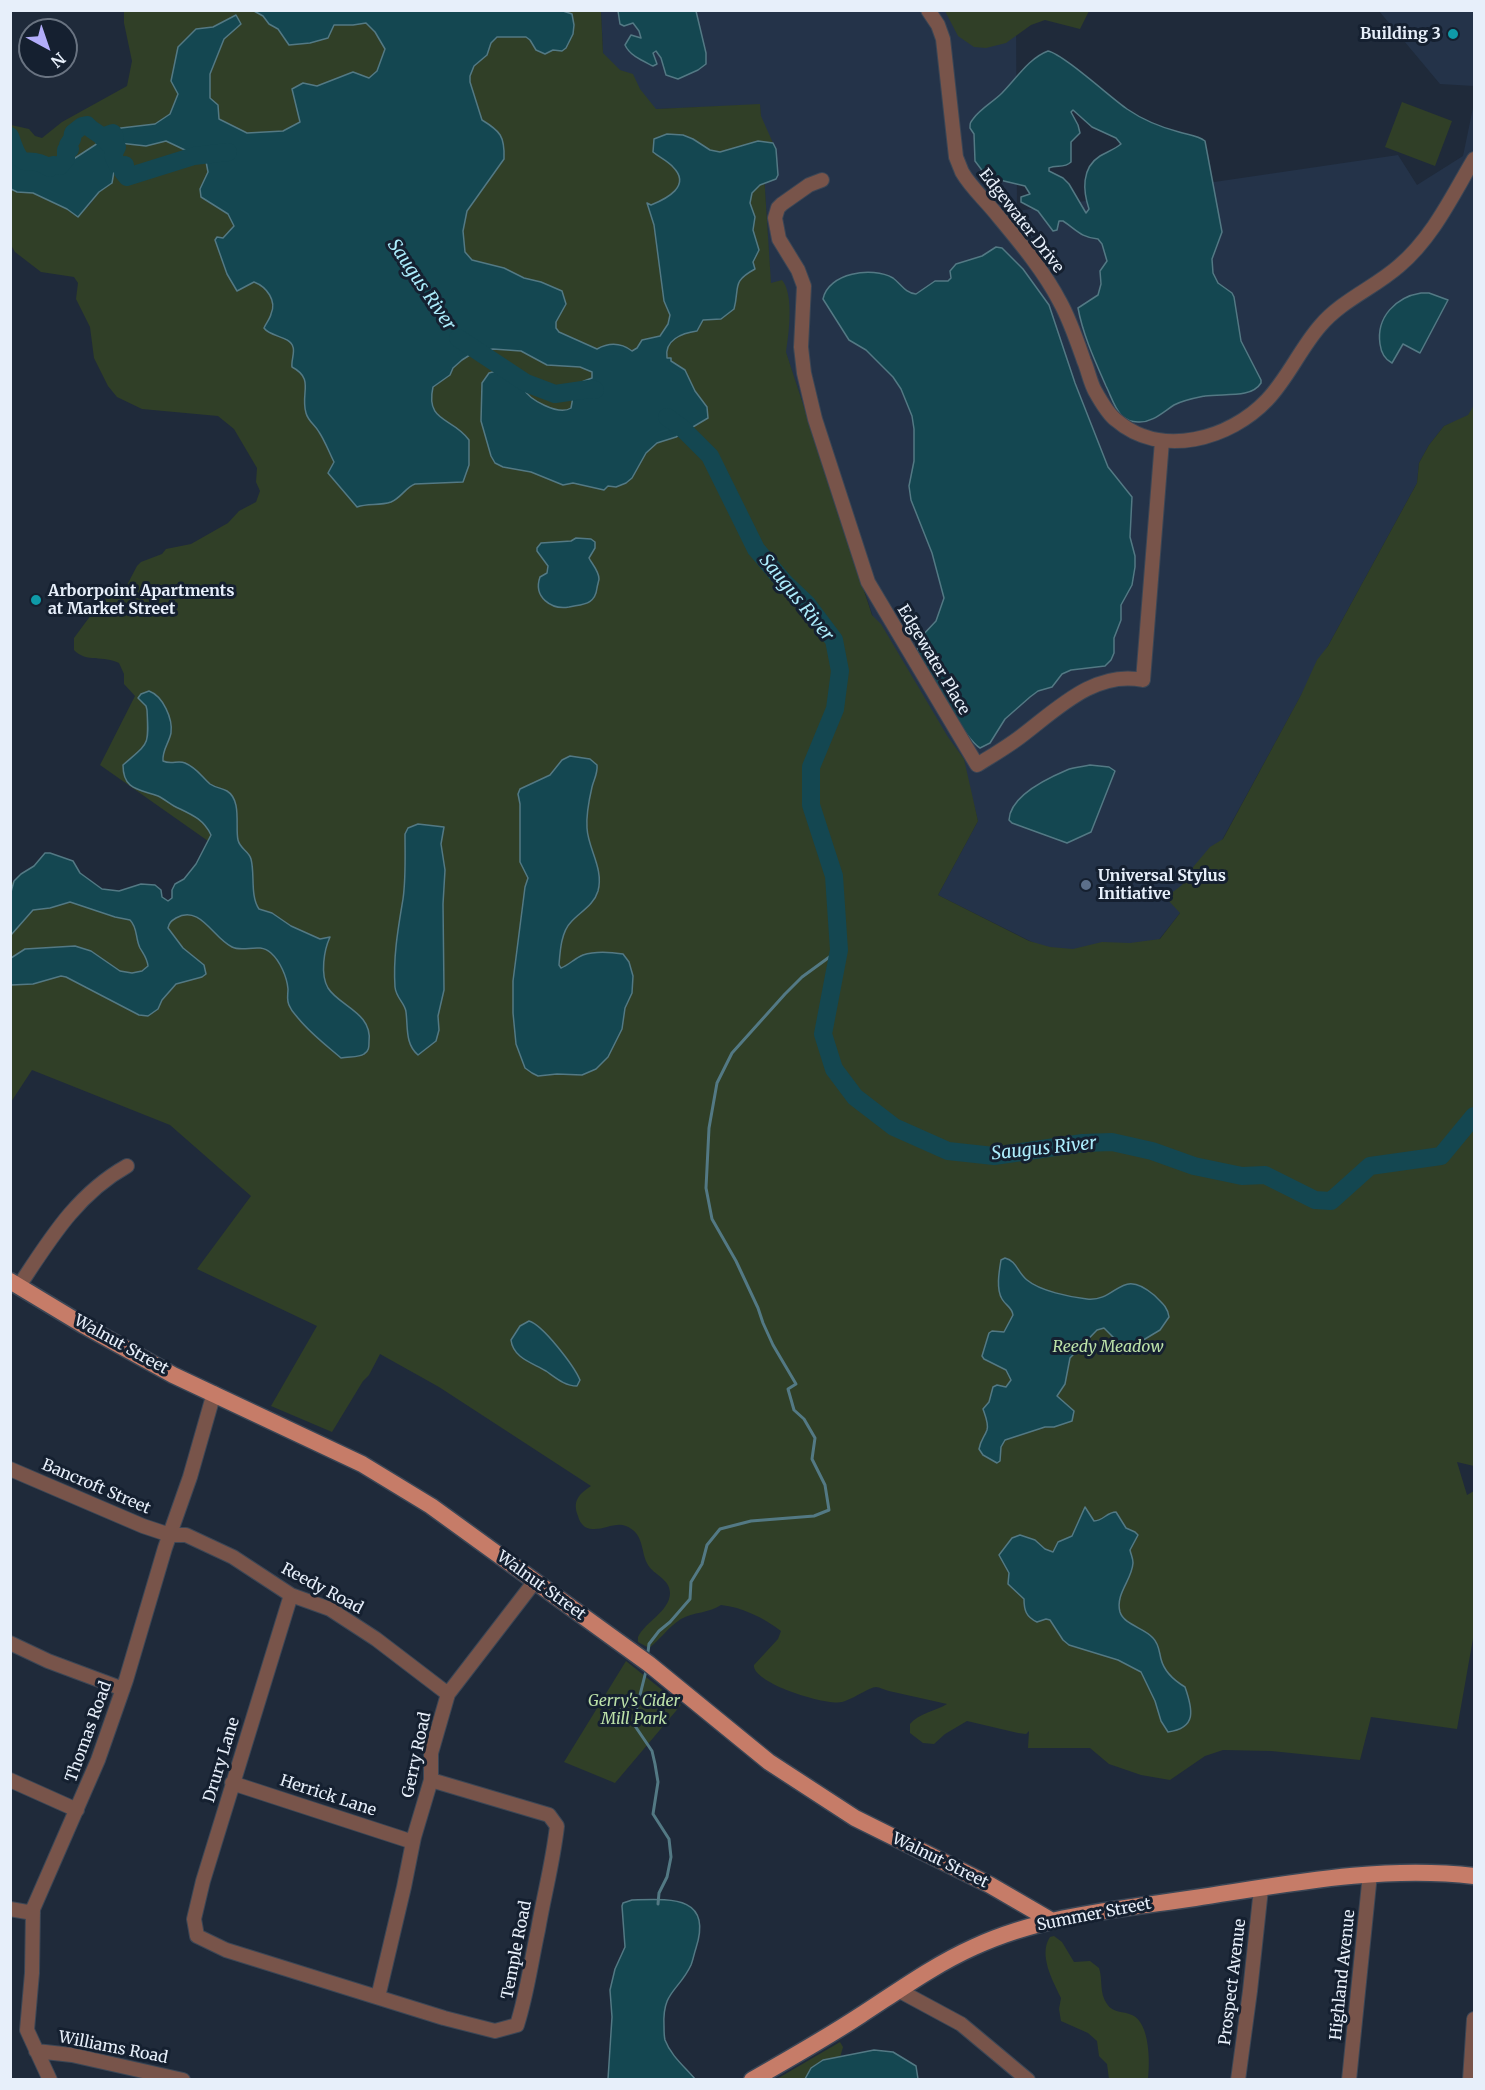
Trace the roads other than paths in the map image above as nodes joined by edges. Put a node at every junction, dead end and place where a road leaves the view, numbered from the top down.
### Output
1 (928, 10) edge
2 (1474, 159) edge
3 (822, 180) dead end
4 (1162, 441) junction
5 (128, 1166) dead end
6 (15, 1284) edge
7 (214, 1393) junction
8 (10, 1468) edge
9 (170, 1535) junction
10 (535, 1581) junction
11 (291, 1595) junction
12 (10, 1643) edge
13 (123, 1689) junction
14 (448, 1694) junction
15 (10, 1780) edge
16 (431, 1780) junction
17 (232, 1783) junction
18 (77, 1810) junction
19 (413, 1842) junction
20 (1370, 1874) junction
21 (1474, 1876) edge
22 (1261, 1889) junction
23 (10, 1909) edge
24 (33, 1913) junction
25 (1052, 1921) junction
26 (197, 1936) joint
27 (898, 1990) junction
28 (378, 1997) junction
29 (1474, 2019) edge
30 (36, 2051) junction
31 (50, 2079) edge
32 (183, 2079) edge
33 (752, 2079) edge
34 (1028, 2079) edge
35 (1238, 2079) edge
36 (1349, 2079) edge
37 (1470, 2079) edge

1 - 4 street, Edgewater Drive
2 - 4 street, Edgewater Drive
3 - 4 street, Edgewater Place
5 - 6 street
6 - 7 main road, Walnut Street
7 - 9 street, Thomas Road
7 - 10 main road, Walnut Street
8 - 9 street, Bancroft Street
9 - 11 street, Reedy Road
9 - 13 street, Thomas Road
10 - 14 street, Gerry Road
10 - 25 main road, Walnut Street
11 - 14 street, Reedy Road
11 - 17 street, Drury Lane
12 - 13 street
13 - 18 street, Thomas Road
14 - 16 street, Gerry Road
15 - 18 street
16 - 19 street, Gerry Road
16 - 28 street, Temple Road
17 - 19 street, Herrick Lane
17 - 26 street, Drury Lane
18 - 24 street, Thomas Road
19 - 28 street, Gerry Road
20 - 21 main road, Summer Street
20 - 22 main road, Summer Street
20 - 36 street, Highland Avenue
22 - 25 main road, Summer Street
22 - 35 street, Prospect Avenue
23 - 24 street
24 - 30 street, Thomas Road
25 - 27 main road, Summer Street
26 - 28 street, Temple Road
27 - 33 main road, Summer Street
27 - 34 street
29 - 37 street
30 - 31 street, Thomas Road
30 - 32 street, Williams Road

